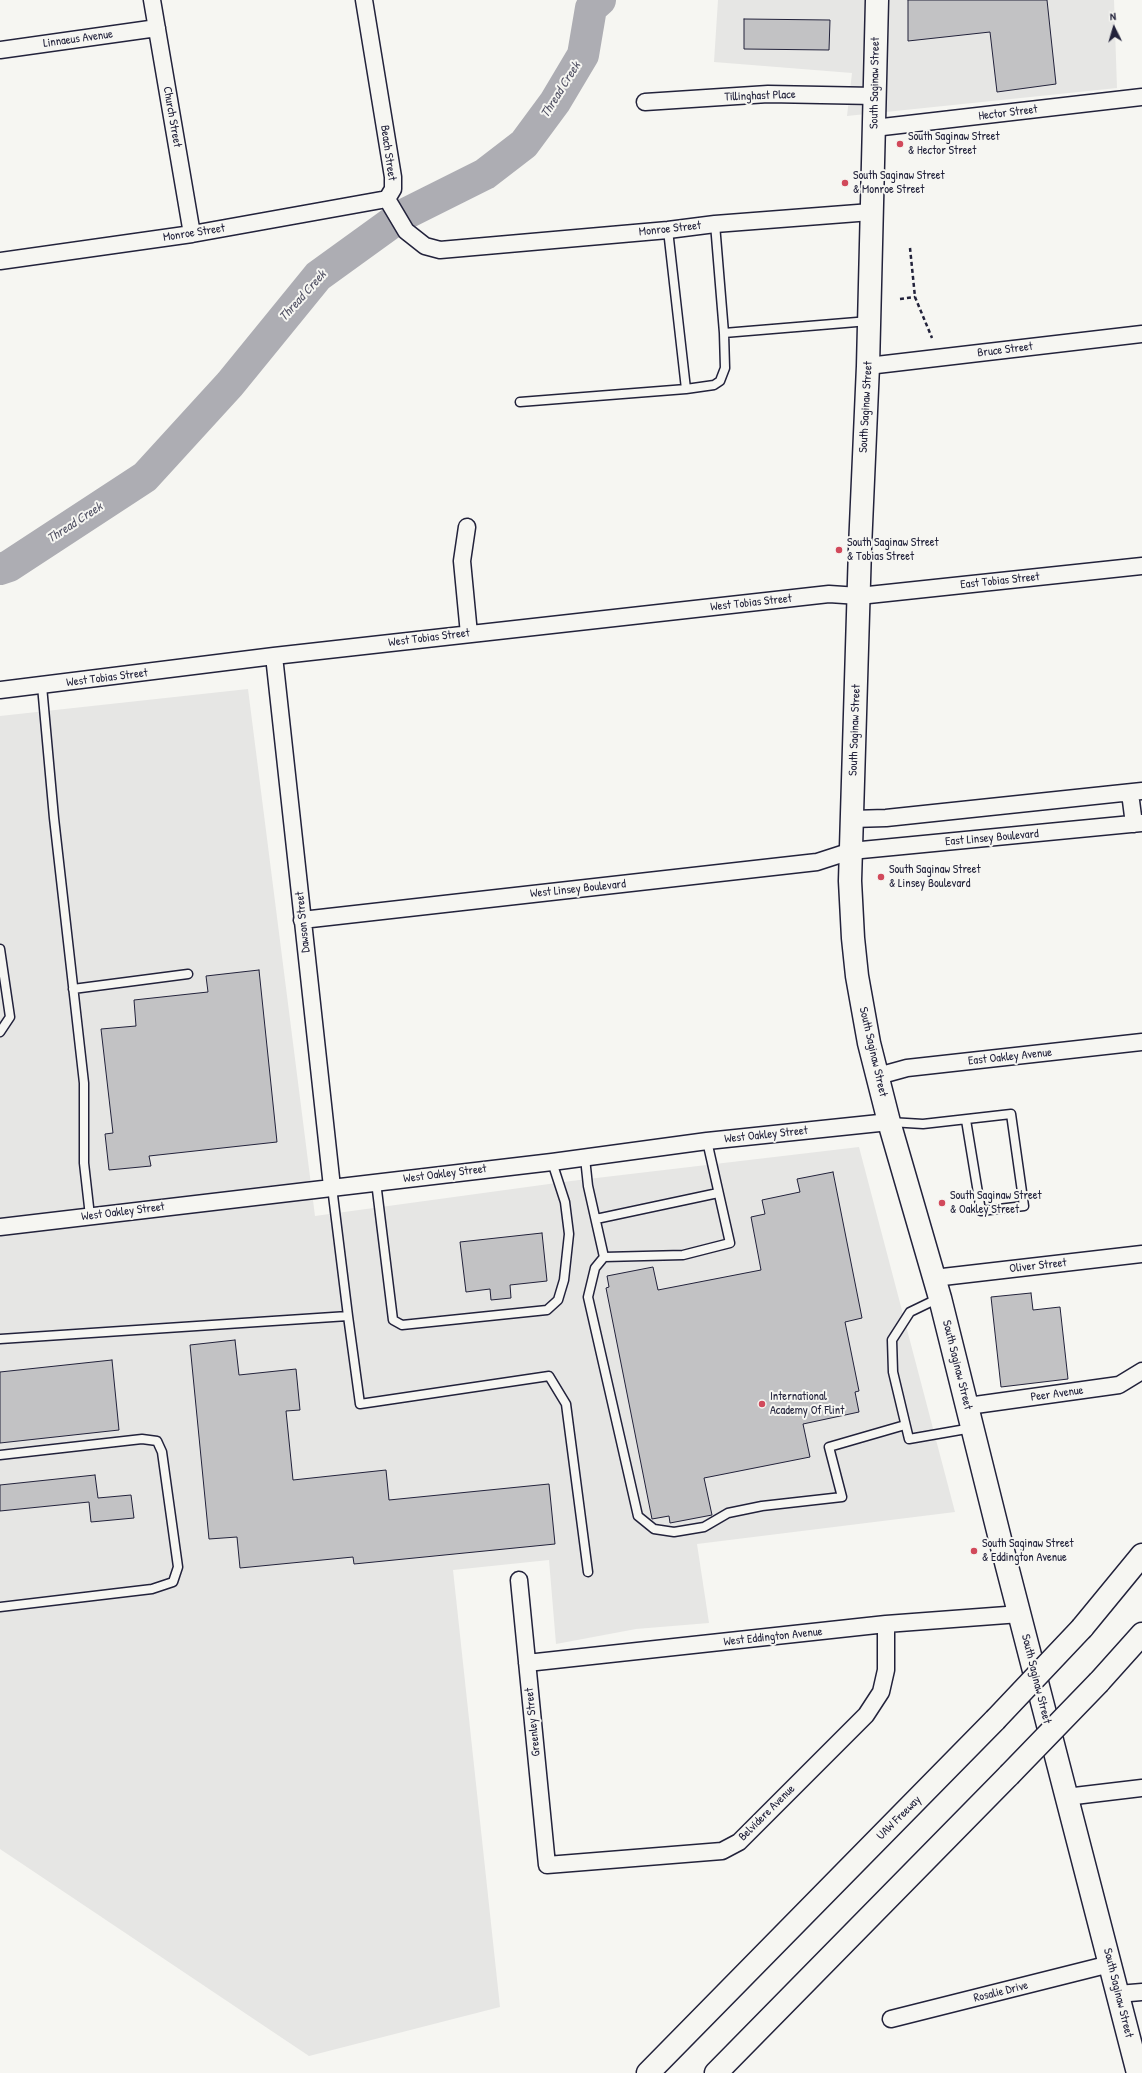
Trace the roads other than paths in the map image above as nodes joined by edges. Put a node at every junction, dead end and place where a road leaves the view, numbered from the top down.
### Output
1 (152, 0) edge
2 (364, 0) edge
3 (877, 0) edge
4 (157, 28) junction
5 (0, 50) edge
6 (875, 96) junction
7 (1142, 97) edge
8 (645, 102) dead end
9 (874, 128) junction
10 (387, 199) junction
11 (871, 212) junction
12 (715, 224) junction
13 (668, 230) junction
14 (192, 234) junction
15 (470, 246) joint
16 (0, 261) edge
17 (869, 321) junction
18 (724, 333) junction
19 (1142, 334) edge
20 (868, 366) junction
21 (686, 389) junction
22 (520, 402) dead end
23 (467, 528) dead end
24 (1142, 566) edge
25 (859, 596) junction
26 (469, 634) junction
27 (274, 656) junction
28 (42, 686) junction
29 (0, 690) edge
30 (1136, 792) edge
31 (852, 819) junction
32 (1138, 824) edge
33 (851, 851) junction
34 (302, 920) junction
35 (0, 948) edge
36 (188, 974) dead end
37 (73, 989) junction
38 (0, 1032) edge
39 (1142, 1042) edge
40 (878, 1076) junction
41 (966, 1120) junction
42 (889, 1122) junction
43 (707, 1141) junction
44 (585, 1158) junction
45 (552, 1162) junction
46 (376, 1182) junction
47 (332, 1187) junction
48 (717, 1189) junction
49 (90, 1216) junction
50 (596, 1219) junction
51 (0, 1227) edge
52 (1142, 1254) edge
53 (604, 1257) junction
54 (937, 1288) junction
55 (348, 1316) junction
56 (0, 1339) edge
57 (1142, 1371) edge
58 (968, 1406) junction
59 (905, 1424) junction
60 (972, 1428) junction
61 (0, 1455) edge
62 (1142, 1555) edge
63 (588, 1572) dead end
64 (519, 1580) dead end
65 (0, 1607) edge
66 (1020, 1614) junction
67 (886, 1624) junction
68 (1142, 1634) edge
69 (527, 1663) junction
70 (1142, 1788) edge
71 (1066, 1797) junction
72 (547, 1865) joint
73 (1110, 1964) junction
74 (1142, 1992) edge
75 (1118, 1994) junction
76 (892, 2020) dead end
77 (648, 2073) edge
78 (716, 2073) edge
79 (1138, 2073) edge

1 - 4 street, Church Street
2 - 10 street, Beach Street
3 - 6 main road, South Saginaw Street
4 - 5 street, Linnaeus Avenue
4 - 14 street, Church Street
6 - 8 street, Tillinghast Place
6 - 9 main road, South Saginaw Street
7 - 9 street, Hector Street
9 - 11 main road, South Saginaw Street
10 - 14 street, Monroe Street
10 - 15 street, Beach Street
11 - 12 street, Monroe Street
11 - 17 main road, South Saginaw Street
12 - 13 street, Monroe Street
12 - 18 lane
13 - 15 street, Monroe Street
13 - 21 lane
14 - 16 street, Monroe Street
17 - 18 lane
17 - 20 main road, South Saginaw Street
18 - 21 lane
19 - 20 street, Bruce Street
20 - 25 main road, South Saginaw Street
21 - 22 lane
23 - 26 street
24 - 25 street, East Tobias Street
25 - 26 street, West Tobias Street
25 - 31 main road, South Saginaw Street
26 - 27 street, West Tobias Street
27 - 28 street, West Tobias Street
27 - 34 street, Dawson Street
28 - 29 street, West Tobias Street
28 - 37 lane
30 - 31 street, East Linsey Boulevard
30 - 32 street, East Linsey Boulevard
31 - 33 main road, South Saginaw Street
32 - 33 street, East Linsey Boulevard
33 - 34 street, West Linsey Boulevard
33 - 40 main road, South Saginaw Street
34 - 47 street, Dawson Street
35 - 38 lane
36 - 37 lane
37 - 49 lane
39 - 40 street, East Oakley Avenue
40 - 42 main road, South Saginaw Street
41 - 41 lane
41 - 42 lane
42 - 43 street, West Oakley Street
42 - 54 main road, South Saginaw Street
43 - 44 street, West Oakley Street
43 - 48 lane
44 - 45 street, West Oakley Street
44 - 50 lane
45 - 46 street, West Oakley Street
45 - 46 lane
46 - 47 street, West Oakley Street
47 - 49 street, West Oakley Street
47 - 55 lane
48 - 50 lane
48 - 53 lane
49 - 51 street, West Oakley Street
50 - 53 lane
52 - 54 street, Oliver Street
53 - 59 lane
54 - 58 main road, South Saginaw Street
54 - 59 lane
55 - 56 lane
55 - 63 lane
57 - 58 street, Peer Avenue
58 - 60 main road, South Saginaw Street
59 - 60 lane
60 - 66 main road, South Saginaw Street
61 - 65 lane
62 - 77 main road, UAW Freeway, bridge
64 - 69 street, Greenley Street
66 - 67 street, West Eddington Avenue
66 - 71 main road, South Saginaw Street
67 - 69 street, West Eddington Avenue
67 - 72 street, Belvidere Avenue
68 - 78 main road, bridge
69 - 72 street, Greenley Street
70 - 71 street
71 - 73 main road, South Saginaw Street
73 - 75 main road, South Saginaw Street
73 - 76 street, Rosalie Drive
74 - 75 street
75 - 79 main road, South Saginaw Street

